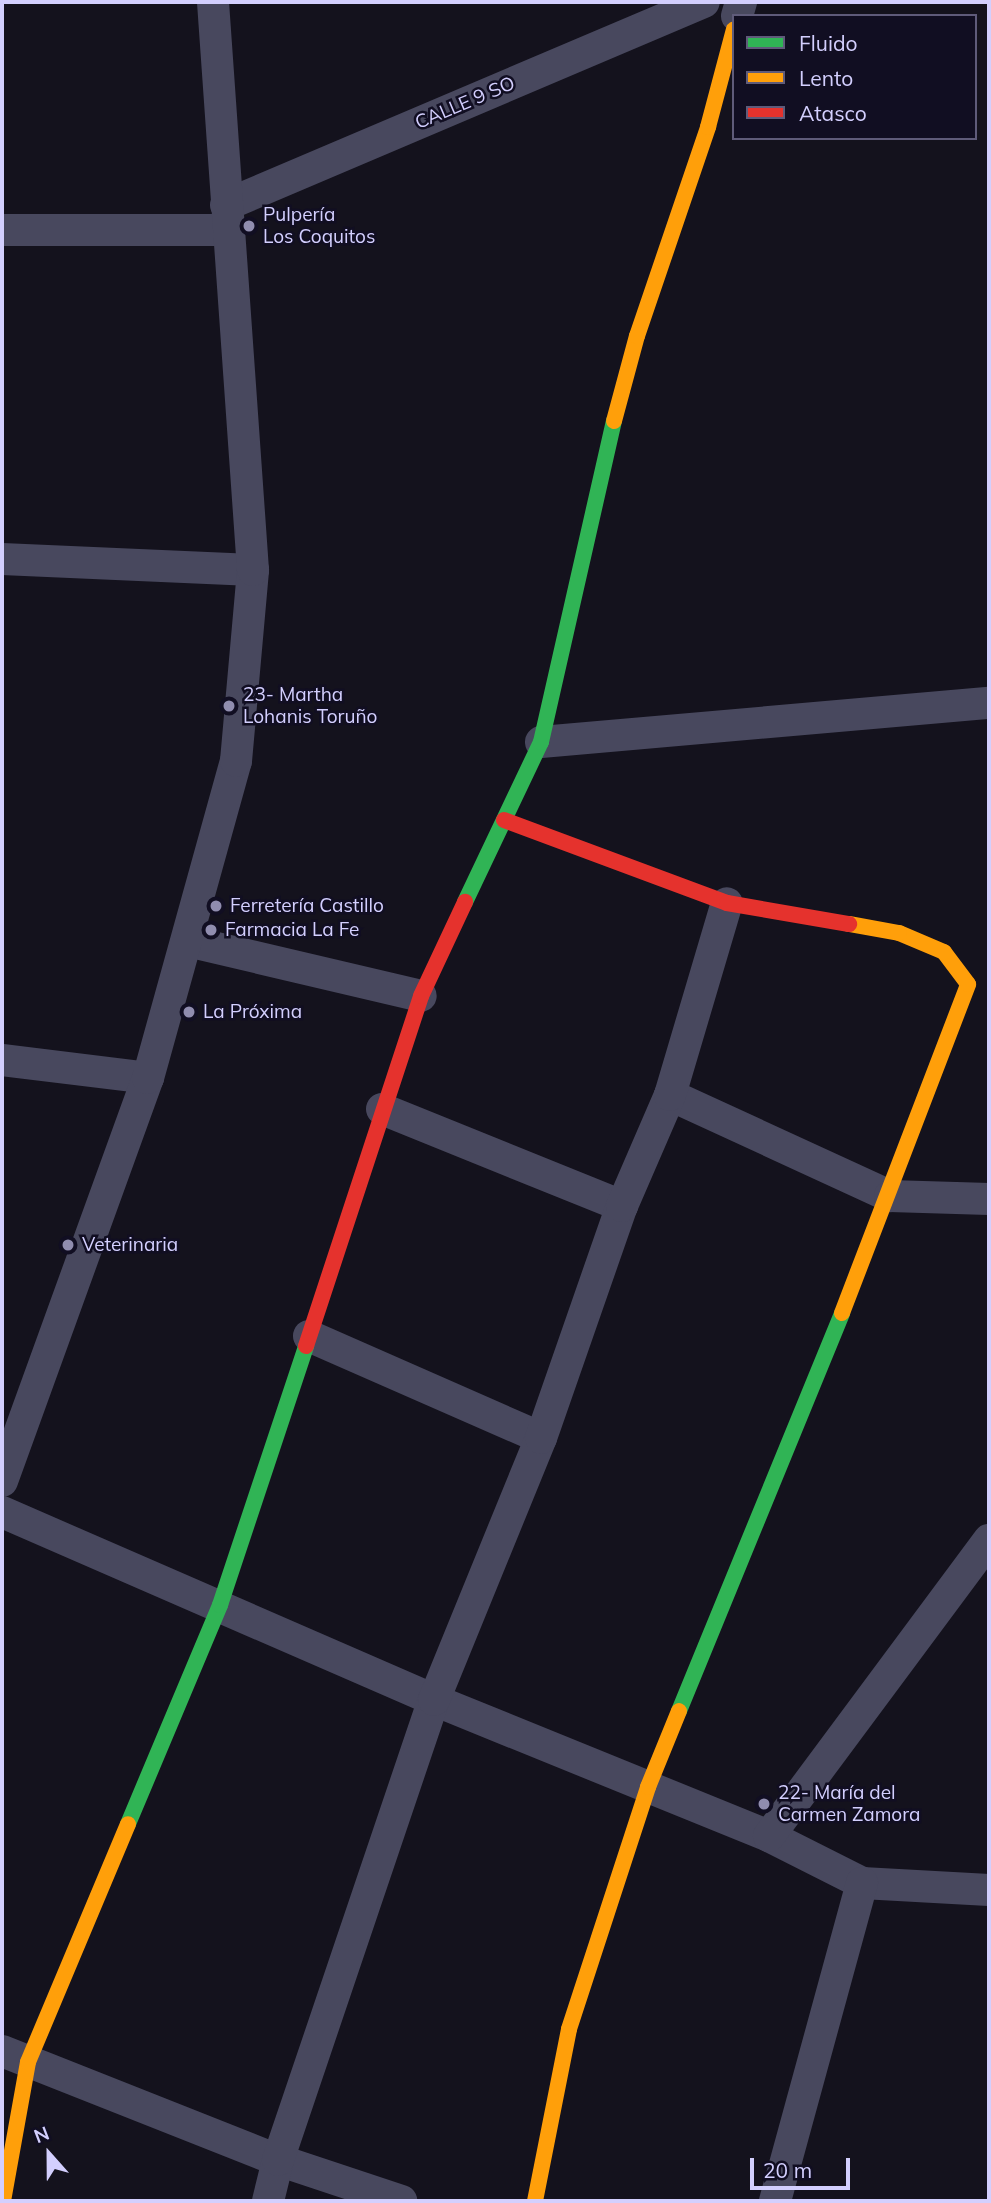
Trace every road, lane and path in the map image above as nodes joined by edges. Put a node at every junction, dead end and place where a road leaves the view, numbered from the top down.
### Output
1 (213, 2) edge
2 (704, 2) edge
3 (732, 37) edge
4 (227, 217) junction
5 (2, 230) edge
6 (3, 568) edge
7 (253, 570) junction
8 (989, 703) edge
9 (541, 742) junction
10 (504, 820) junction
11 (727, 903) junction
12 (187, 941) junction
13 (421, 996) junction
14 (2, 1060) edge
15 (148, 1078) junction
16 (670, 1096) junction
17 (382, 1109) junction
18 (890, 1196) junction
19 (989, 1199) edge
20 (622, 1206) junction
21 (309, 1336) junction
22 (541, 1438) junction
23 (2, 1481) edge
24 (2, 1512) edge
25 (989, 1540) edge
26 (220, 1605) junction
27 (434, 1700) junction
28 (648, 1787) junction
29 (769, 1836) junction
30 (862, 1883) junction
31 (989, 1890) edge
32 (15, 2056) edge
33 (278, 2160) junction
34 (3, 2201) edge
35 (268, 2201) edge
36 (401, 2201) edge
37 (535, 2201) edge
38 (775, 2201) edge

1 - 4 street
2 - 4 street, CALLE 9 SO
3 - 9 street
4 - 5 street
4 - 7 street
6 - 7 street
7 - 12 street
8 - 9 street
9 - 10 street
10 - 11 street
10 - 13 street
11 - 16 street
11 - 18 street
12 - 13 street
12 - 15 street
13 - 17 street
14 - 15 street
15 - 23 street
16 - 18 street
16 - 20 street
17 - 20 street
17 - 21 street
18 - 19 street
18 - 28 street
20 - 22 street
21 - 22 street
21 - 26 street
22 - 27 street
24 - 26 street
25 - 29 street
26 - 27 street
26 - 32 street
27 - 28 street
27 - 33 street
28 - 29 street
28 - 37 street
29 - 30 street
30 - 31 street
30 - 38 street
32 - 33 street
32 - 34 street
33 - 35 street
33 - 36 street

